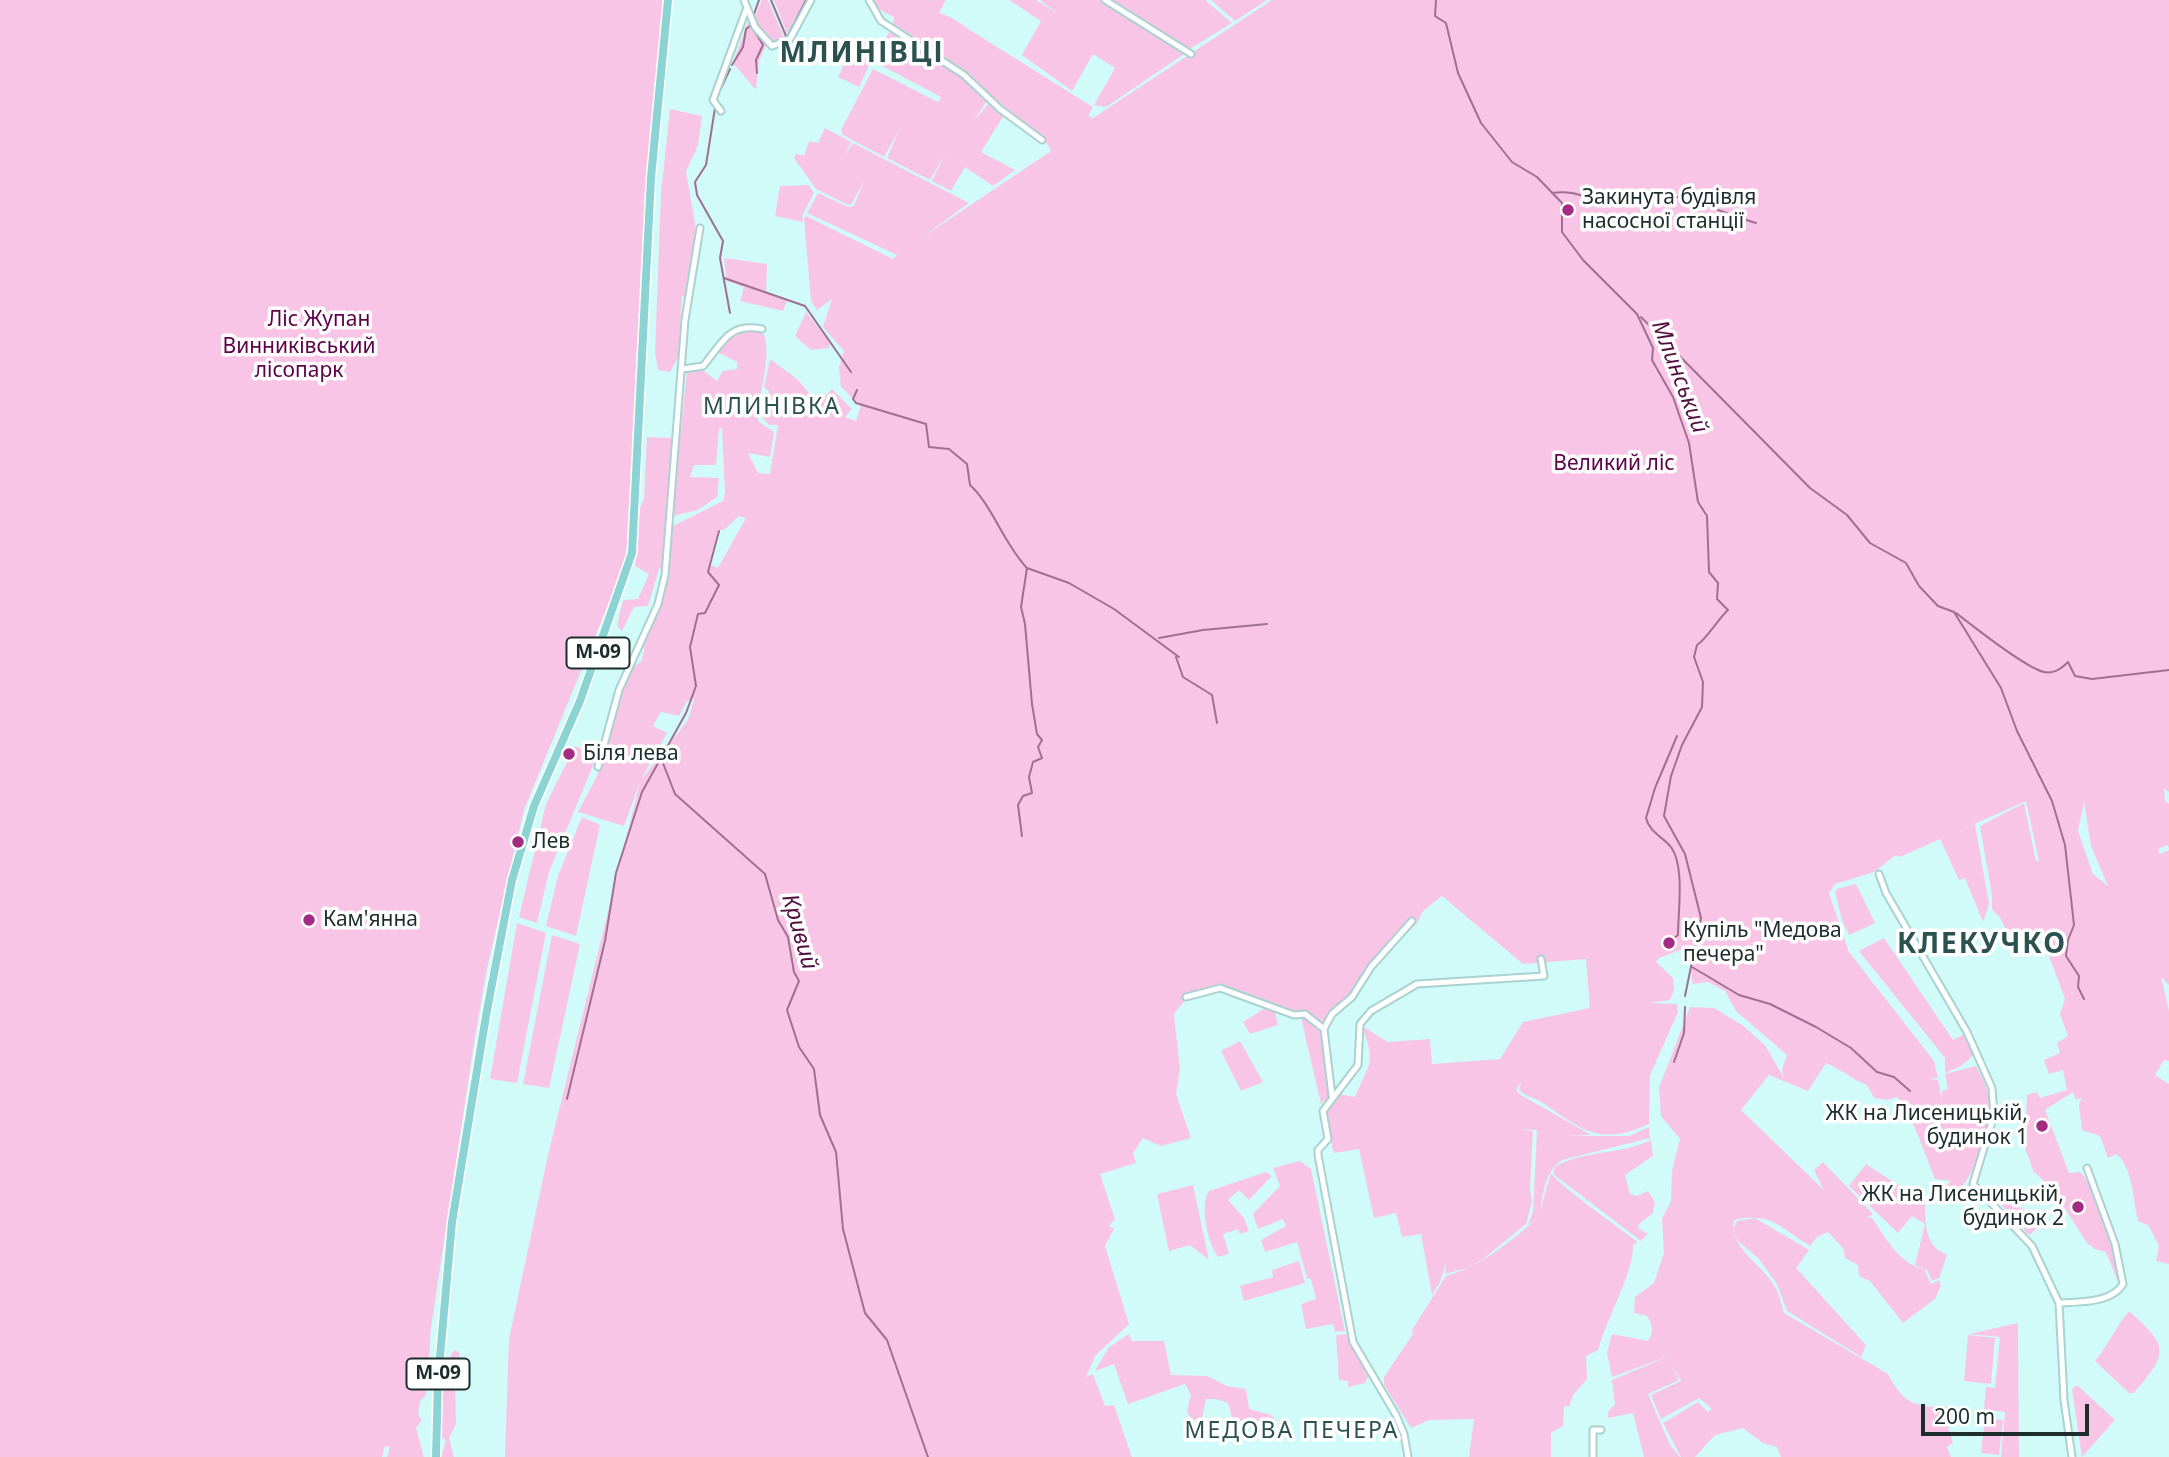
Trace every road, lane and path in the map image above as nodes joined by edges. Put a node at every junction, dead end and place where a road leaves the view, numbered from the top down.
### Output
1 (668, 0) edge
2 (744, 0) edge
3 (811, 0) edge
4 (869, 0) edge
5 (1105, 0) edge
6 (746, 10) junction
7 (1191, 54) dead end
8 (718, 107) dead end
9 (1042, 140) dead end
10 (700, 228) dead end
11 (762, 329) dead end
12 (683, 369) junction
13 (597, 767) dead end
14 (1879, 874) dead end
15 (1412, 921) dead end
16 (1541, 959) dead end
17 (1186, 997) dead end
18 (1324, 1029) junction
19 (1332, 1096) junction
20 (2087, 1168) dead end
21 (2059, 1303) junction
22 (1601, 1430) dead end
23 (436, 1457) edge
24 (1408, 1457) edge
25 (1593, 1457) edge
26 (2072, 1457) edge

1 - 23 main road, М-09
2 - 6 street
3 - 6 street
4 - 9 street
5 - 7 street
6 - 8 street
10 - 12 street
11 - 12 street
12 - 13 street
14 - 21 street
15 - 18 street
16 - 19 street
17 - 18 street
18 - 19 street
19 - 24 street
20 - 21 street
21 - 26 street
22 - 25 street

